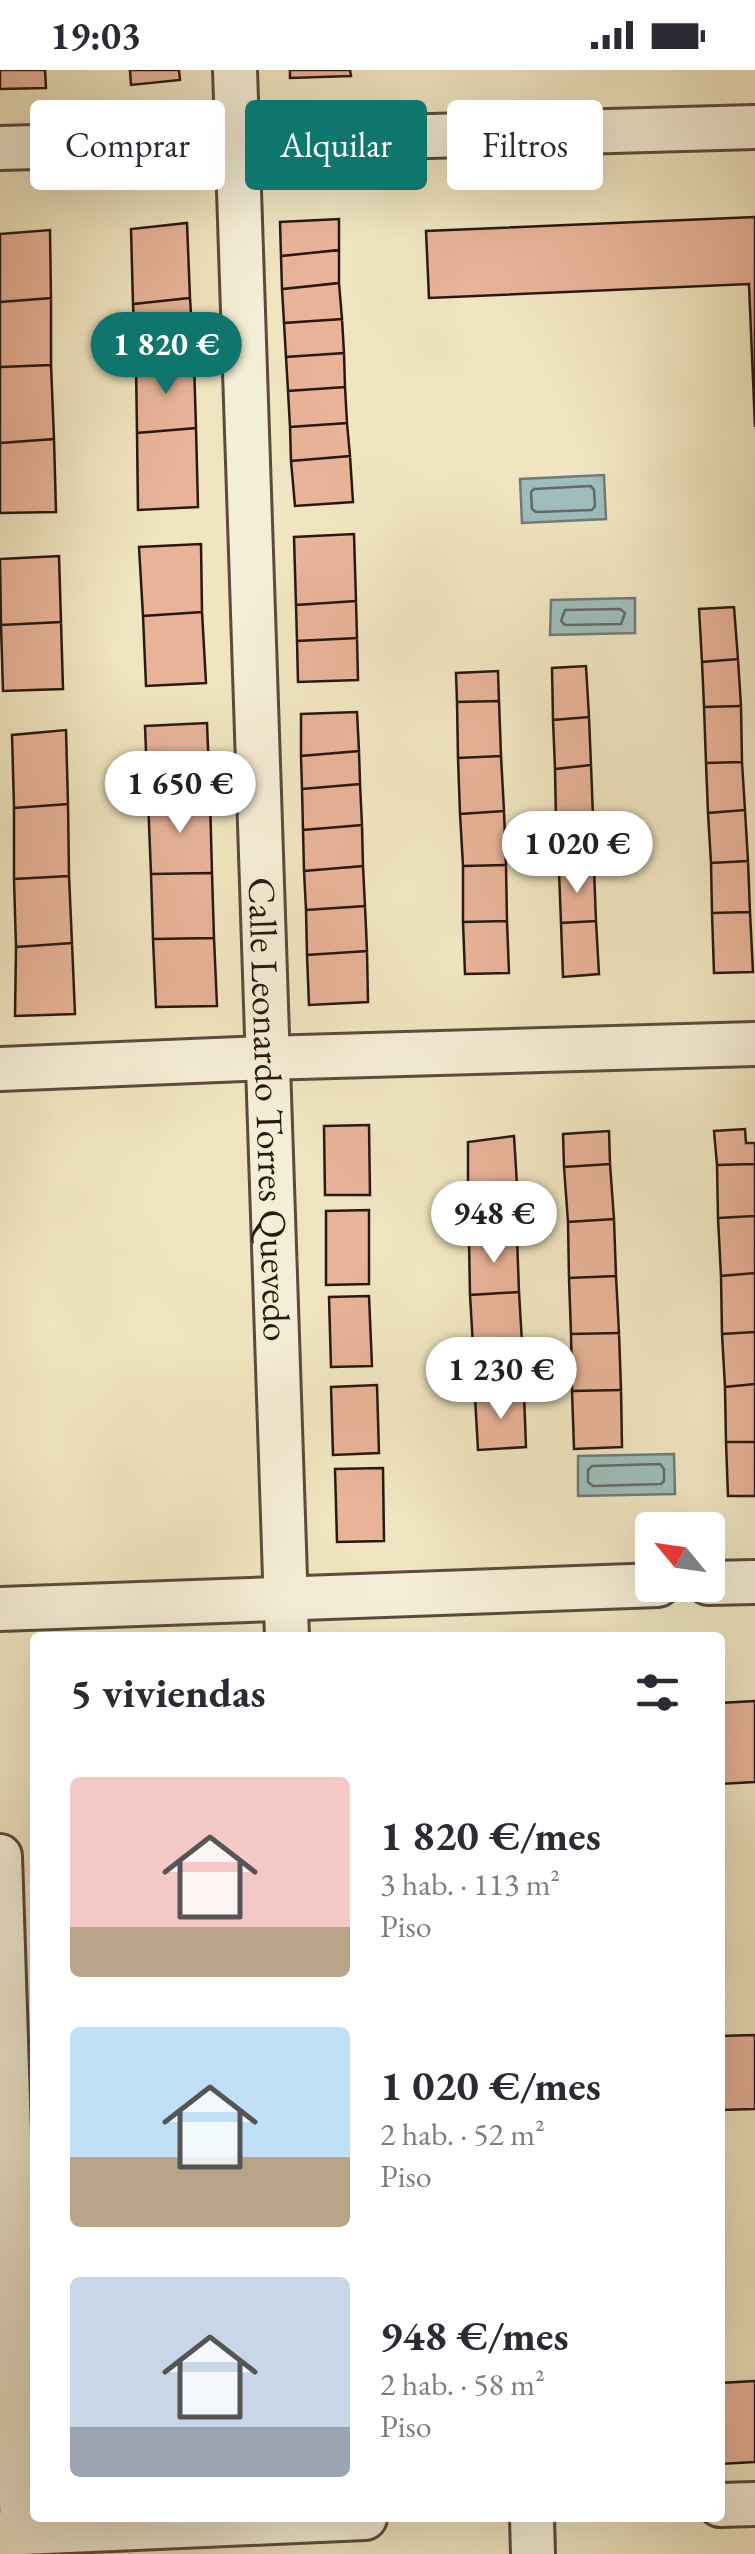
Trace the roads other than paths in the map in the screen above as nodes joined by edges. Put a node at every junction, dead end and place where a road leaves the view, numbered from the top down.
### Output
1 (235, 70) edge
2 (755, 127) edge
3 (238, 142) junction
4 (0, 148) edge
5 (755, 1044) edge
6 (265, 1058) junction
7 (0, 1069) edge
8 (755, 1582) edge
9 (725, 1583) edge
10 (635, 1587) edge
11 (0, 1609) edge
12 (286, 1617) edge
13 (0, 1856) edge
14 (755, 2504) edge
15 (725, 2505) edge
16 (303, 2522) edge
17 (532, 2522) edge
18 (11, 2534) edge
19 (242, 2538) edge
20 (534, 2554) edge

1 - 3 street, Calle Leonardo Torres Quevedo
2 - 3 street
3 - 4 street
3 - 6 street, Calle Leonardo Torres Quevedo
5 - 6 street
6 - 7 street
6 - 12 street, Calle Leonardo Torres Quevedo
8 - 9 street
10 - 12 street
11 - 12 street
13 - 18 street
14 - 15 street
16 - 19 street
17 - 20 street
18 - 19 street

